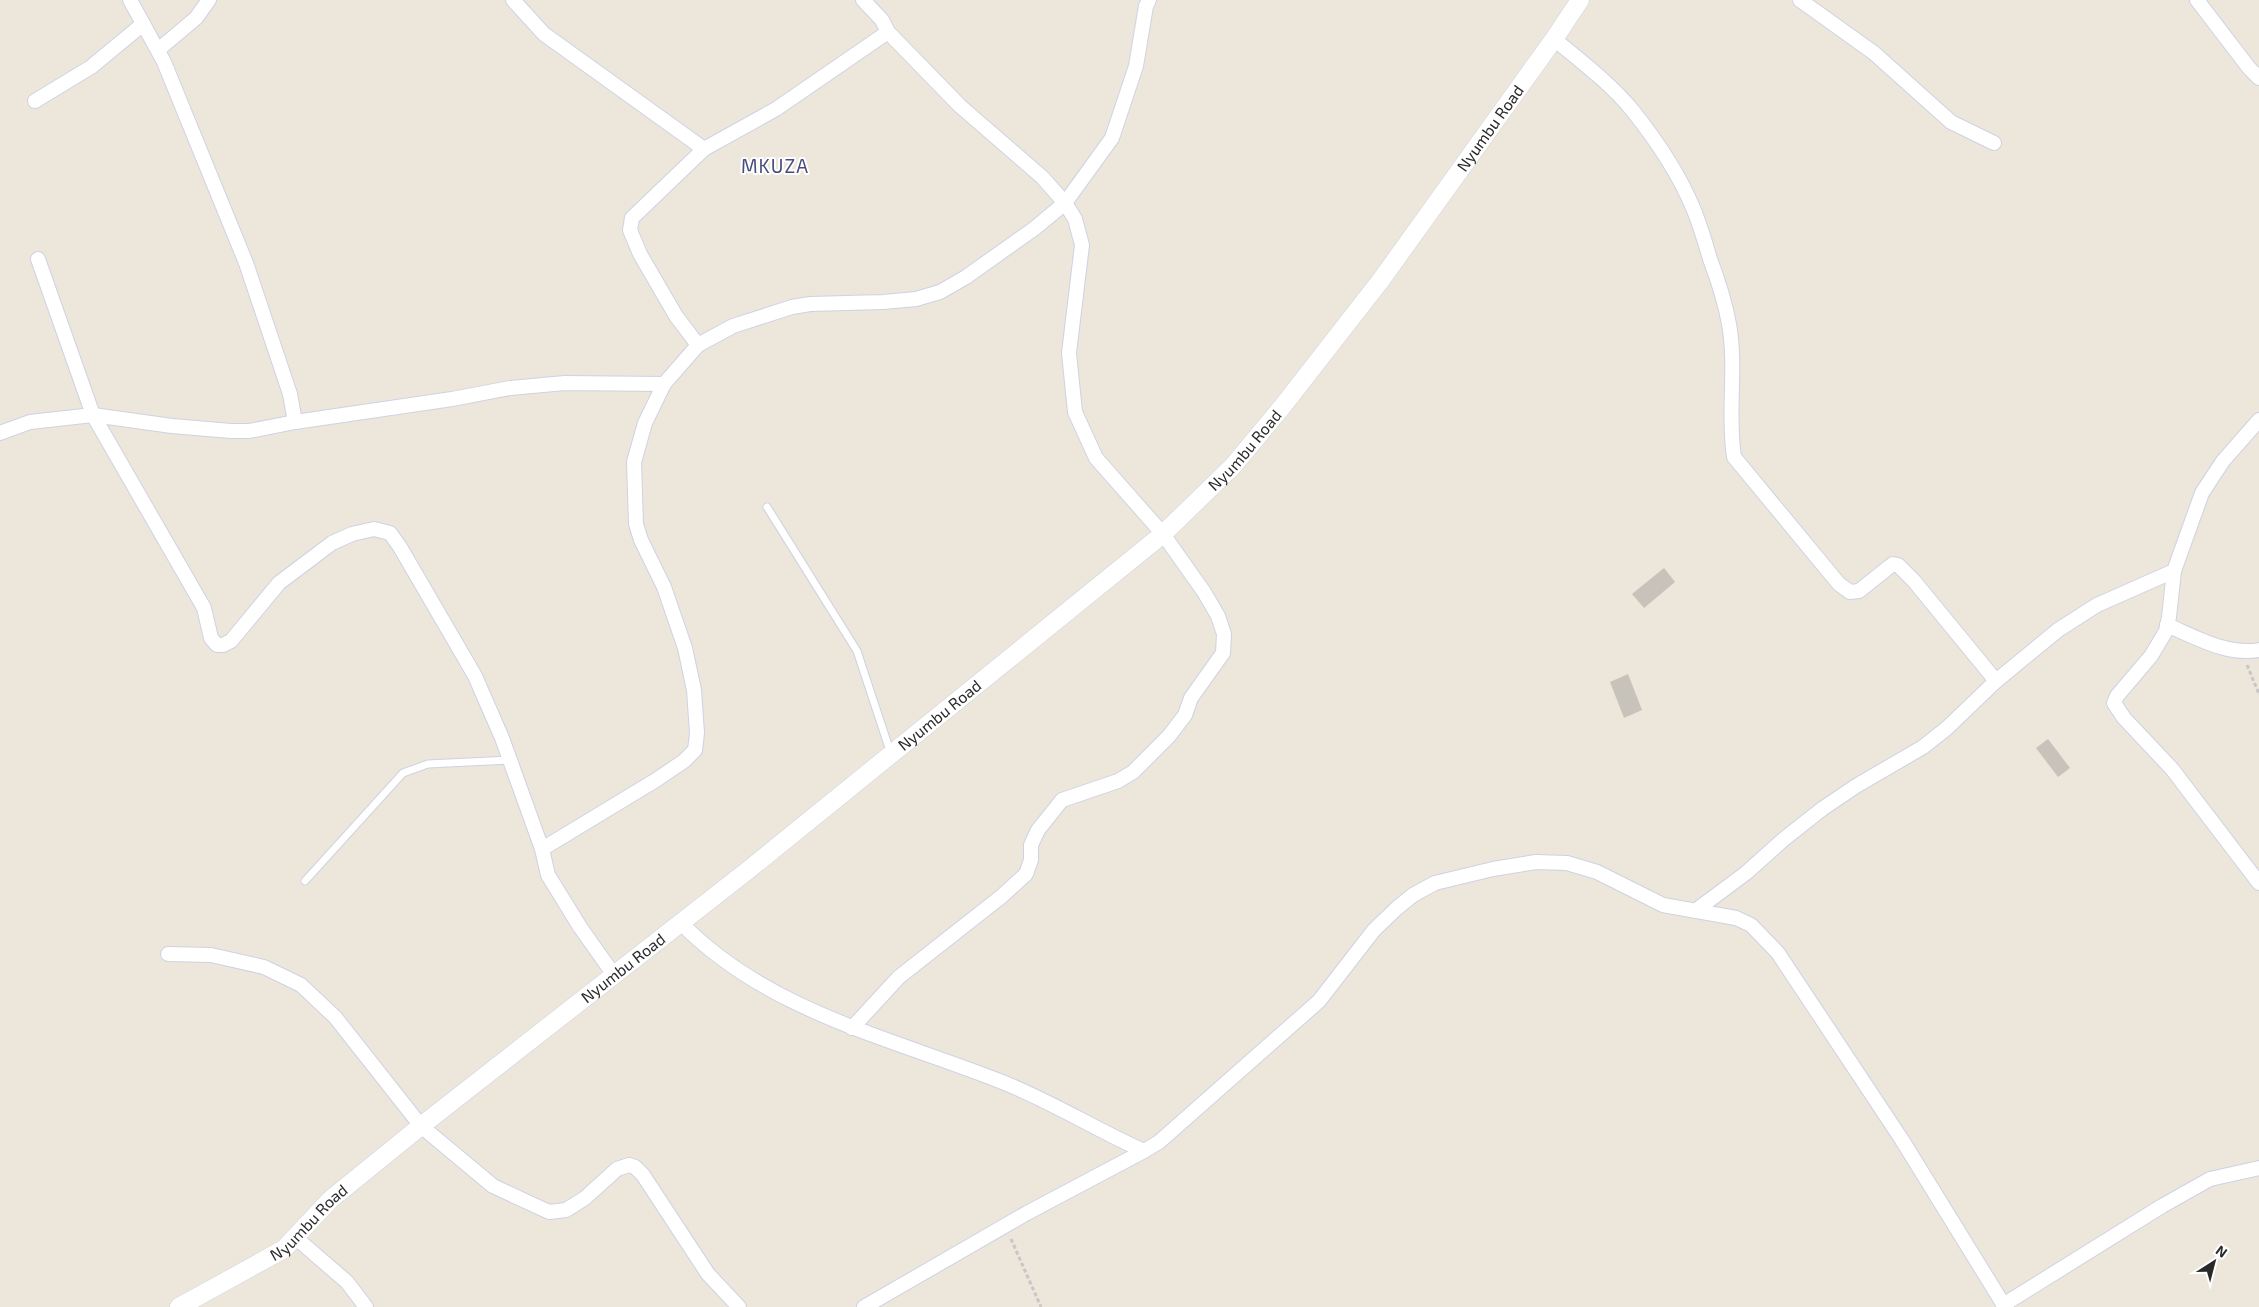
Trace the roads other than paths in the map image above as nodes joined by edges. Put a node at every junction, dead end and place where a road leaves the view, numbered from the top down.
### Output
1 (130, 0) edge
2 (208, 0) edge
3 (513, 0) edge
4 (863, 0) edge
5 (1149, 0) edge
6 (1580, 0) edge
7 (1800, 0) edge
8 (2197, 0) edge
9 (143, 24) junction
10 (888, 32) junction
11 (1554, 39) junction
12 (158, 50) junction
13 (2259, 78) edge
14 (34, 101) dead end
15 (1994, 143) dead end
16 (704, 148) junction
17 (1065, 203) junction
18 (38, 260) dead end
19 (698, 345) junction
20 (664, 384) junction
21 (93, 415) junction
22 (2259, 420) edge
23 (295, 422) junction
24 (0, 433) edge
25 (767, 506) dead end
26 (1163, 534) junction
27 (2174, 571) junction
28 (2167, 625) junction
29 (2259, 650) edge
30 (1996, 681) junction
31 (891, 754) junction
32 (510, 760) junction
33 (542, 849) junction
34 (305, 880) dead end
35 (2259, 883) edge
36 (1695, 911) junction
37 (681, 923) junction
38 (168, 954) dead end
39 (614, 976) junction
40 (852, 1028) junction
41 (421, 1126) junction
42 (1144, 1151) junction
43 (2259, 1168) edge
44 (296, 1238) junction
45 (2004, 1306) edge
46 (180, 1307) edge
47 (366, 1307) edge
48 (739, 1307) edge
49 (864, 1307) edge

1 - 9 street
2 - 12 street
3 - 16 street
4 - 10 street
5 - 17 street
6 - 11 street, Nyumbu Road
7 - 15 street
8 - 13 street
9 - 12 street
9 - 14 street
10 - 16 street
10 - 17 street
11 - 26 street, Nyumbu Road
11 - 30 street
12 - 23 street
16 - 19 street
17 - 19 street
17 - 26 street
18 - 21 street
19 - 20 street
20 - 23 street
20 - 33 street
21 - 23 street
21 - 24 street
21 - 32 street
22 - 27 street
25 - 31 lane
26 - 31 street, Nyumbu Road
26 - 40 street
27 - 28 street
27 - 30 street
28 - 29 street
28 - 35 street
30 - 36 street
31 - 37 street, Nyumbu Road
32 - 33 street
32 - 34 lane
33 - 39 street
36 - 42 street
36 - 45 street
37 - 39 street, Nyumbu Road
37 - 40 street
38 - 41 street
39 - 41 street, Nyumbu Road
40 - 42 street
41 - 44 street, Nyumbu Road
41 - 48 street
42 - 49 street
43 - 45 street
44 - 46 street, Nyumbu Road
44 - 47 street

